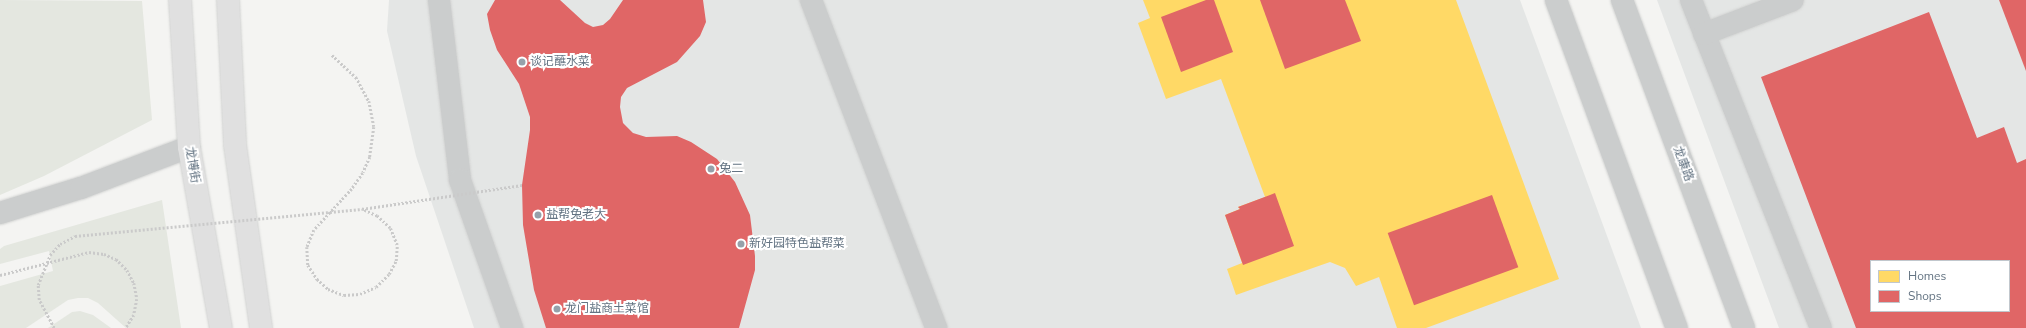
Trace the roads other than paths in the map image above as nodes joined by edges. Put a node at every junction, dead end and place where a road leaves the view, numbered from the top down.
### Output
1 (180, 0) edge
2 (228, 0) edge
3 (439, 0) edge
4 (811, 0) edge
5 (1556, 0) edge
6 (1622, 0) edge
7 (1691, 0) edge
8 (1793, 0) edge
9 (1704, 34) junction
10 (188, 147) junction
11 (0, 213) edge
12 (221, 328) edge
13 (261, 328) edge
14 (512, 328) edge
15 (936, 328) edge
16 (1677, 328) edge
17 (1744, 328) edge
18 (1821, 328) edge

1 - 10 main road, 龙博街
2 - 13 main road
3 - 14 street
4 - 15 street
5 - 16 street
6 - 17 street, 龙康路
7 - 9 street
8 - 9 street
9 - 18 street
10 - 11 street
10 - 12 main road, 龙博街

